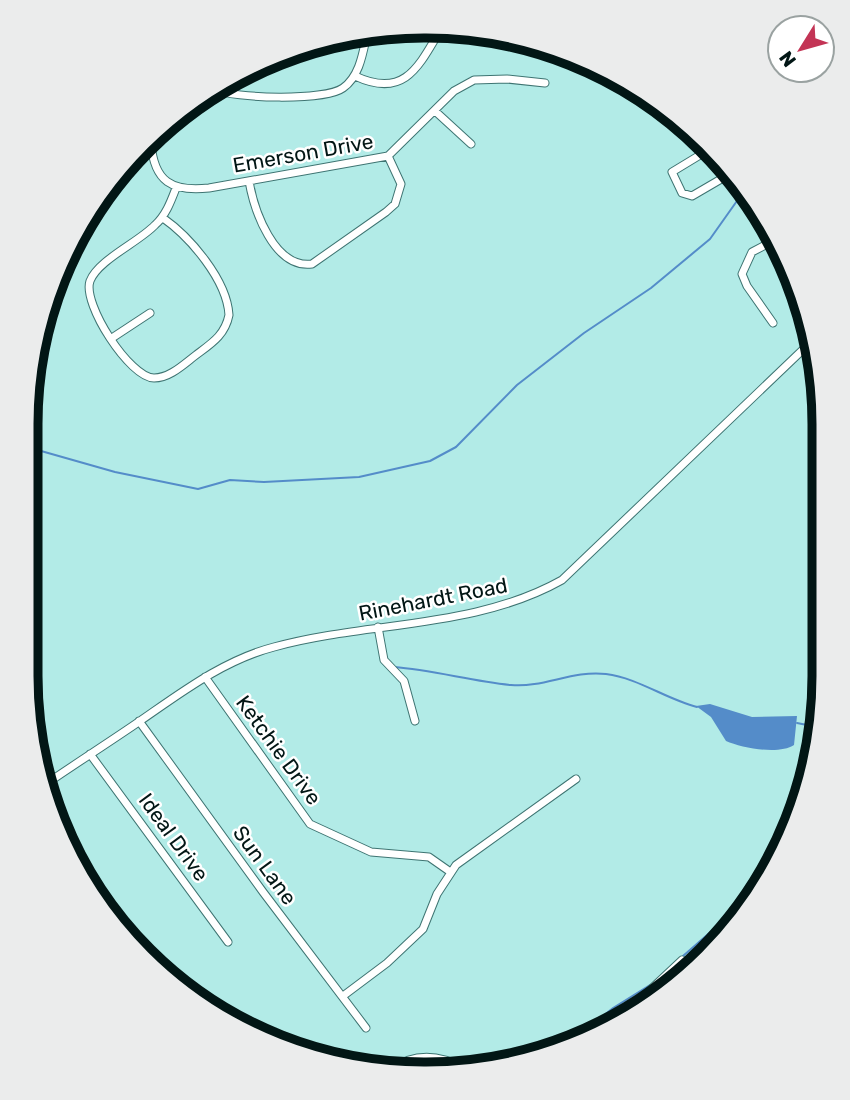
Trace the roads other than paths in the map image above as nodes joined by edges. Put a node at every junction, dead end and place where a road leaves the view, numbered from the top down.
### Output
1 (436, 38) edge
2 (364, 44) edge
3 (355, 76) junction
4 (545, 83) dead end
5 (225, 94) edge
6 (435, 111) junction
7 (471, 145) dead end
8 (153, 151) edge
9 (701, 155) edge
10 (387, 156) junction
11 (723, 179) edge
12 (249, 181) junction
13 (176, 188) junction
14 (163, 218) junction
15 (767, 245) edge
16 (150, 313) dead end
17 (772, 323) dead end
18 (112, 338) junction
19 (804, 349) edge
20 (379, 627) junction
21 (205, 677) junction
22 (139, 721) junction
23 (415, 721) dead end
24 (90, 754) junction
25 (53, 779) edge
26 (576, 779) dead end
27 (449, 871) junction
28 (228, 942) dead end
29 (682, 960) dead end
30 (654, 986) edge
31 (342, 996) junction
32 (366, 1028) dead end
33 (410, 1061) edge
34 (449, 1061) edge

1 - 3 street
2 - 3 street
3 - 5 street
4 - 6 street, Emerson Drive
6 - 7 street
6 - 10 street, Emerson Drive
8 - 13 street
9 - 11 street
10 - 12 street, Emerson Drive
10 - 12 street
12 - 13 street, Emerson Drive
13 - 14 street
14 - 18 street
14 - 18 street
15 - 17 street
16 - 18 street
19 - 20 street, Rinehardt Road
20 - 21 street, Rinehardt Road
20 - 23 street
21 - 22 street, Rinehardt Road
21 - 27 street, Ketchie Drive
22 - 24 street, Rinehardt Road
22 - 31 street, Sun Lane
24 - 25 street, Rinehardt Road
24 - 28 street, Ideal Drive
26 - 27 street
27 - 31 street
29 - 30 street
31 - 32 street, Sun Lane
33 - 34 street

